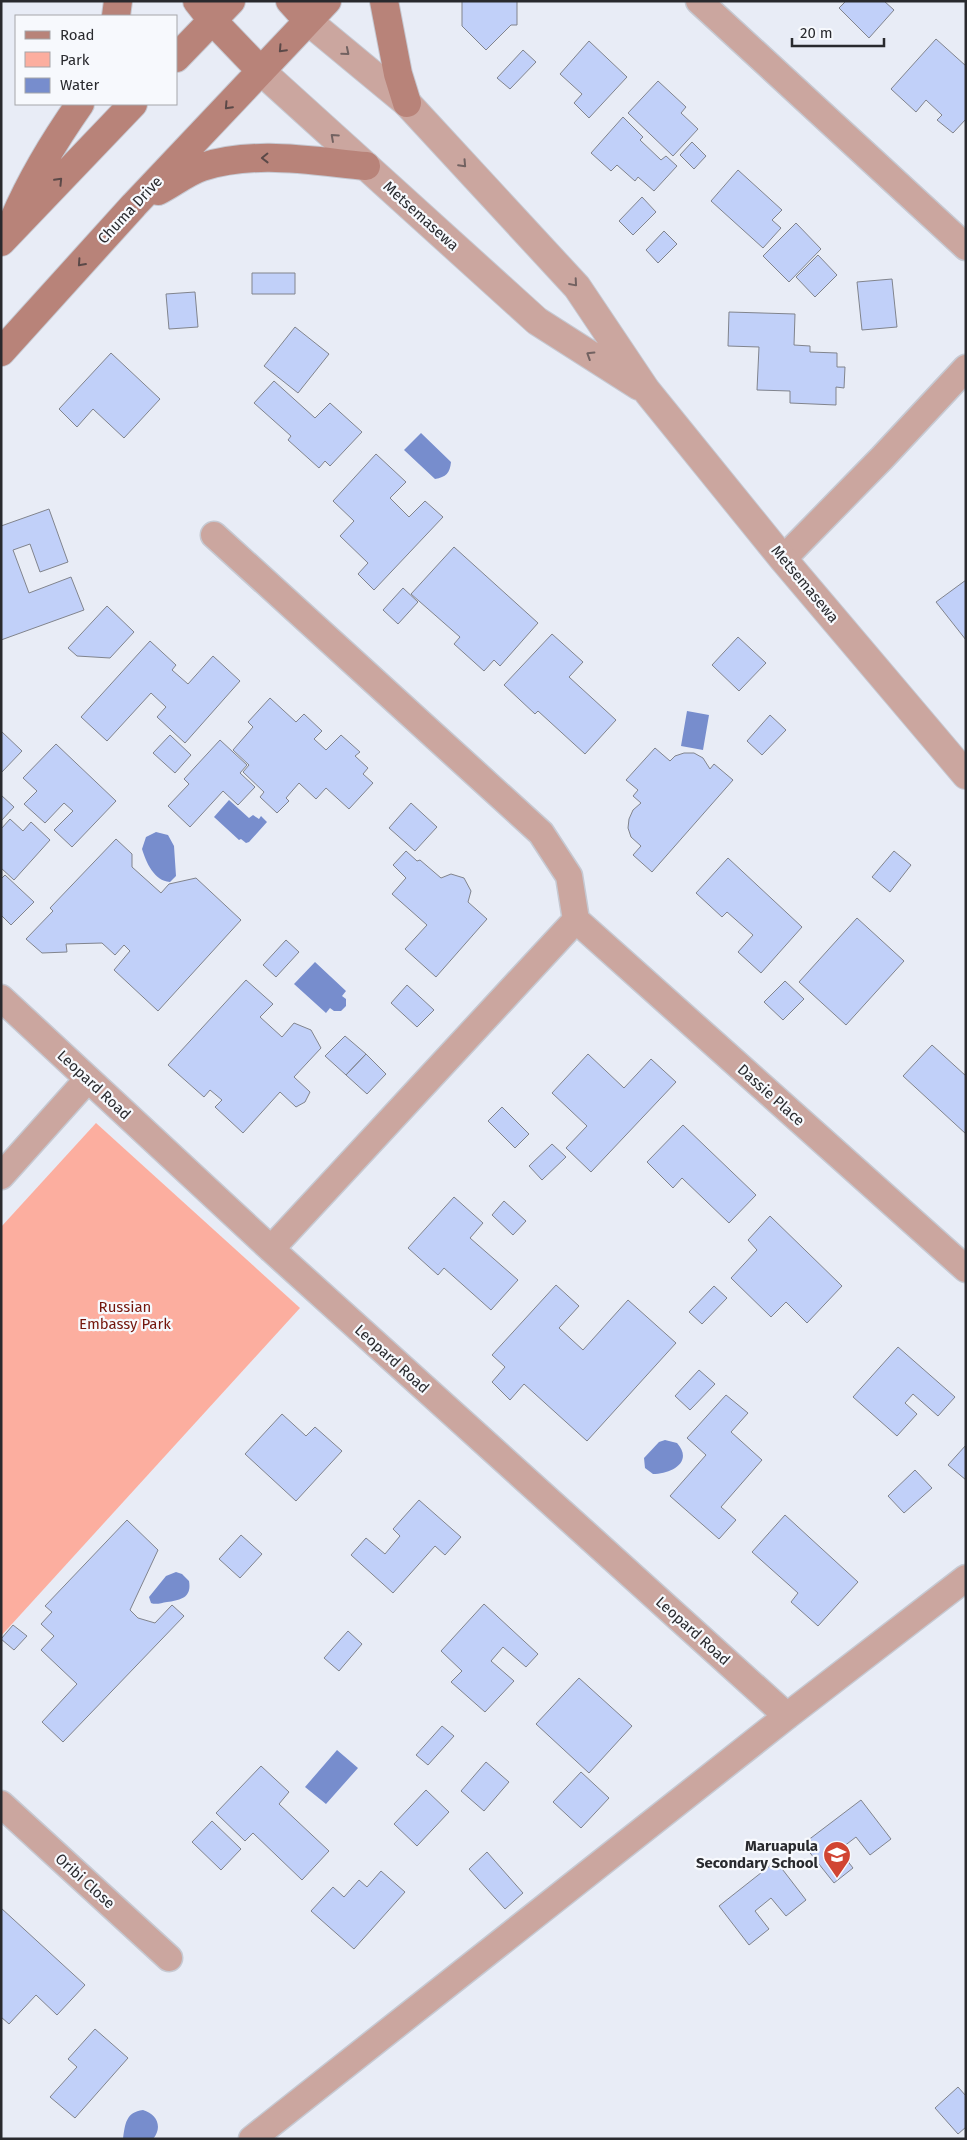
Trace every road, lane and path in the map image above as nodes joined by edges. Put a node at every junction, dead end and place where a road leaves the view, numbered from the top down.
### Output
1 (118, 1) edge
2 (231, 1) edge
3 (290, 1) edge
4 (326, 1) edge
5 (384, 1) edge
6 (699, 1) edge
7 (205, 11) edge
8 (116, 15) edge
9 (308, 21) junction
10 (178, 55) edge
11 (261, 71) junction
12 (407, 103) junction
13 (79, 105) edge
14 (131, 105) edge
15 (366, 166) junction
16 (134, 205) junction
17 (5, 238) edge
18 (966, 247) edge
19 (1, 352) edge
20 (966, 368) edge
21 (646, 390) junction
22 (214, 535) dead end
23 (783, 559) junction
24 (966, 775) edge
25 (576, 920) junction
26 (1, 998) edge
27 (88, 1079) junction
28 (1, 1176) edge
29 (271, 1249) junction
30 (966, 1269) edge
31 (966, 1578) edge
32 (787, 1716) junction
33 (1, 1804) edge
34 (169, 1958) dead end
35 (252, 2139) edge

1 - 8 main road
2 - 7 main road
3 - 9 main road, Metsemasewa
4 - 9 main road, Chuma Drive
5 - 12 main road
6 - 18 street
7 - 10 main road
7 - 11 main road, Metsemasewa
9 -> 11 main road, Chuma Drive
9 -> 12 street, Metsemasewa
15 -> 11 street, Metsemasewa
11 -> 16 main road, Chuma Drive
12 -> 21 street, Metsemasewa
13 - 17 main road
17 -> 14 main road
15 -> 16 main road
21 -> 15 street, Metsemasewa
16 -> 19 main road, Chuma Drive
20 - 23 street
21 - 23 street, Metsemasewa
22 - 25 street
23 - 24 street, Metsemasewa
25 - 29 street
25 - 30 street, Dassie Place
26 - 27 street, Leopard Road
27 - 28 street
27 - 29 street, Leopard Road
29 - 32 street, Leopard Road
31 - 32 street
32 - 35 street
33 - 34 street, Oribi Close

